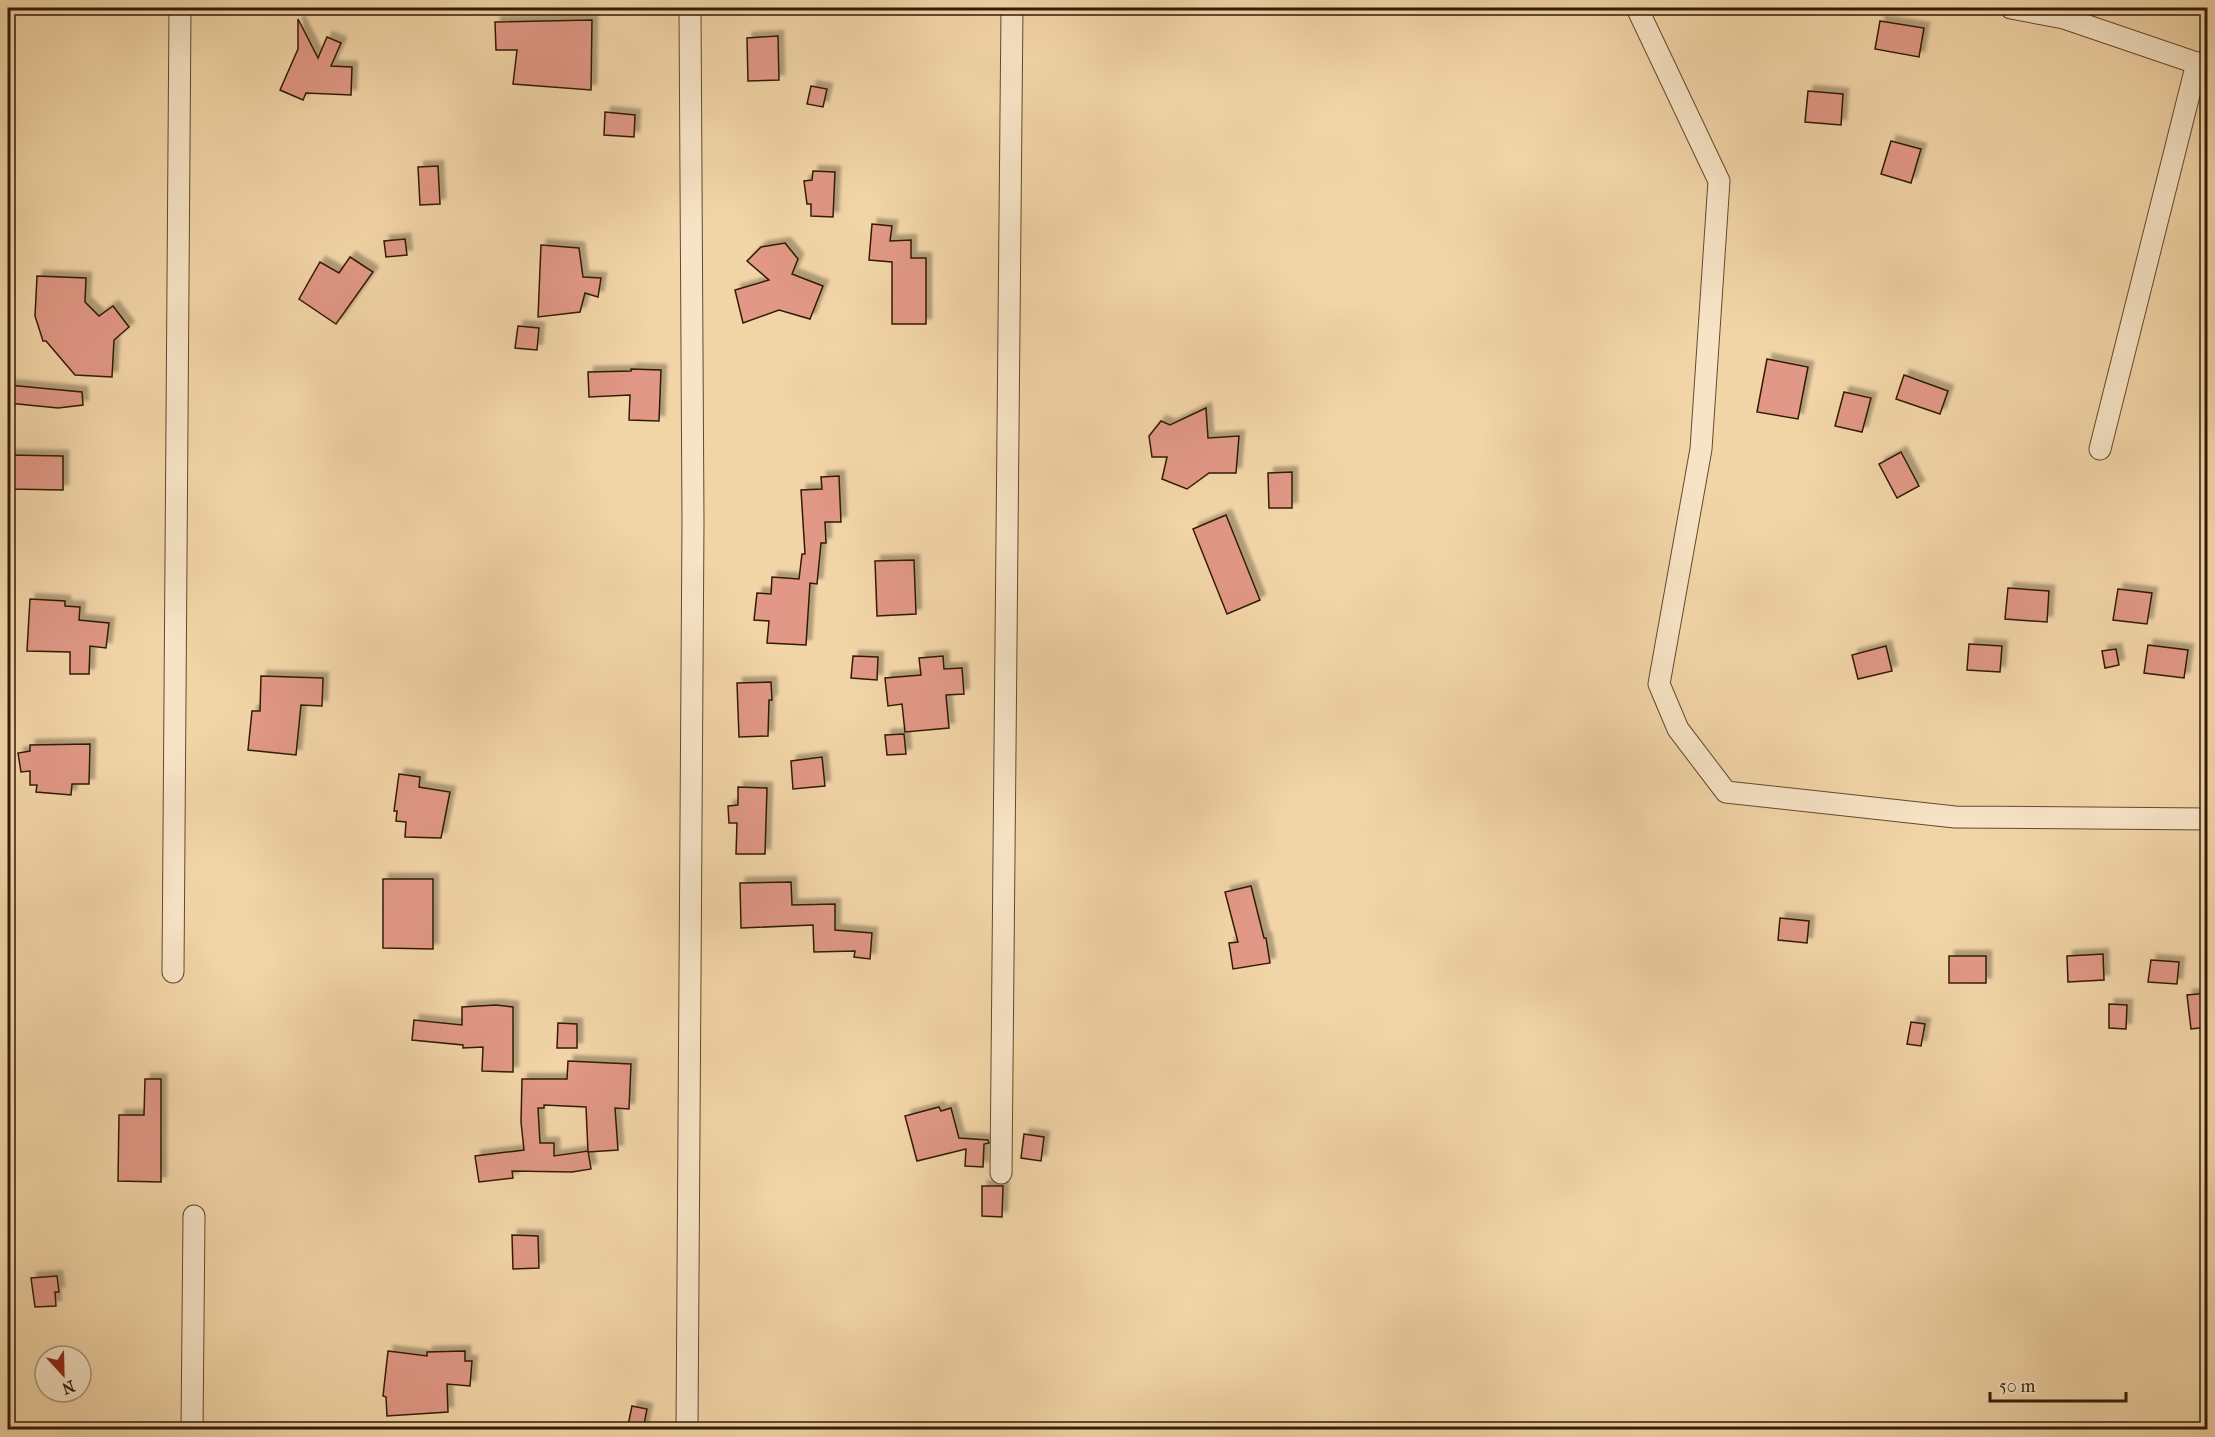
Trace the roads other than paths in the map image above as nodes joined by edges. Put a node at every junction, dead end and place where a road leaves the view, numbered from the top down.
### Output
1 (180, 8) edge
2 (690, 8) edge
3 (1012, 8) edge
4 (1637, 8) edge
5 (2012, 8) edge
6 (2065, 13) edge
7 (2202, 65) edge
8 (2100, 449) dead end
9 (2208, 819) edge
10 (173, 972) dead end
11 (1001, 1173) dead end
12 (194, 1216) dead end
13 (192, 1430) edge
14 (687, 1430) edge

1 - 10 street
2 - 14 street
3 - 11 street
4 - 9 street
5 - 6 street
6 - 7 street
7 - 8 street
12 - 13 street

